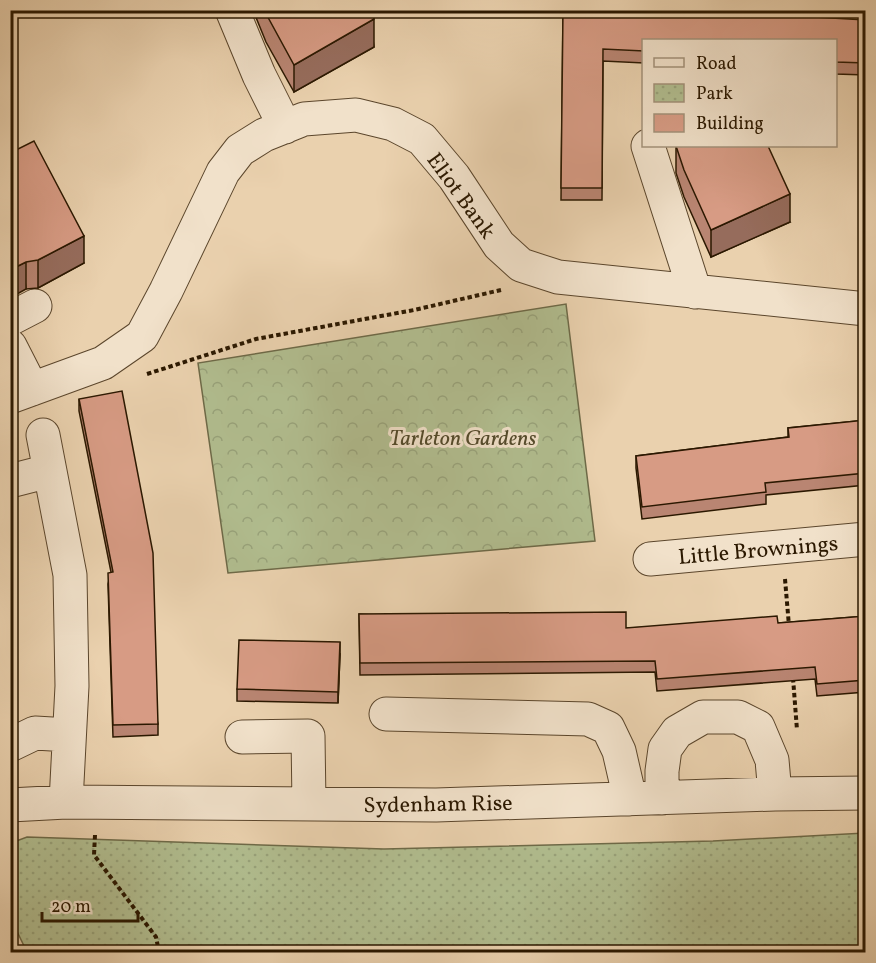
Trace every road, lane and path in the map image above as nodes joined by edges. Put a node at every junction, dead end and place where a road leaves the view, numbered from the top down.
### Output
1 (232, 10) edge
2 (285, 127) junction
3 (648, 147) edge
4 (502, 290) dead end
5 (695, 291) junction
6 (866, 309) edge
7 (10, 346) edge
8 (142, 376) dead end
9 (21, 393) edge
10 (43, 435) dead end
11 (49, 471) junction
12 (10, 481) edge
13 (866, 539) edge
14 (783, 547) junction
15 (650, 559) dead end
16 (789, 629) edge
17 (793, 676) edge
18 (386, 714) dead end
19 (69, 735) junction
20 (797, 735) dead end
21 (242, 737) dead end
22 (10, 745) edge
23 (866, 793) edge
24 (775, 794) junction
25 (646, 799) junction
26 (80, 802) junction
27 (309, 804) junction
28 (10, 805) edge
29 (159, 952) edge

1 - 2 street
2 - 5 street, Eliot Bank
2 - 9 street, Eliot Bank
3 - 5 street
4 - 8 path
5 - 6 street, Eliot Bank
7 - 9 street
10 - 11 street
11 - 12 street
11 - 19 street
13 - 14 street, Little Brownings
14 - 15 street, Little Brownings
14 - 16 path
17 - 20 path
18 - 25 street
19 - 22 street
19 - 26 street
21 - 27 street
23 - 24 street, Sydenham Rise
24 - 25 street, Sydenham Rise
24 - 25 street
25 - 27 street, Sydenham Rise
26 - 27 street, Sydenham Rise
26 - 28 street, Sydenham Rise
26 - 29 path

